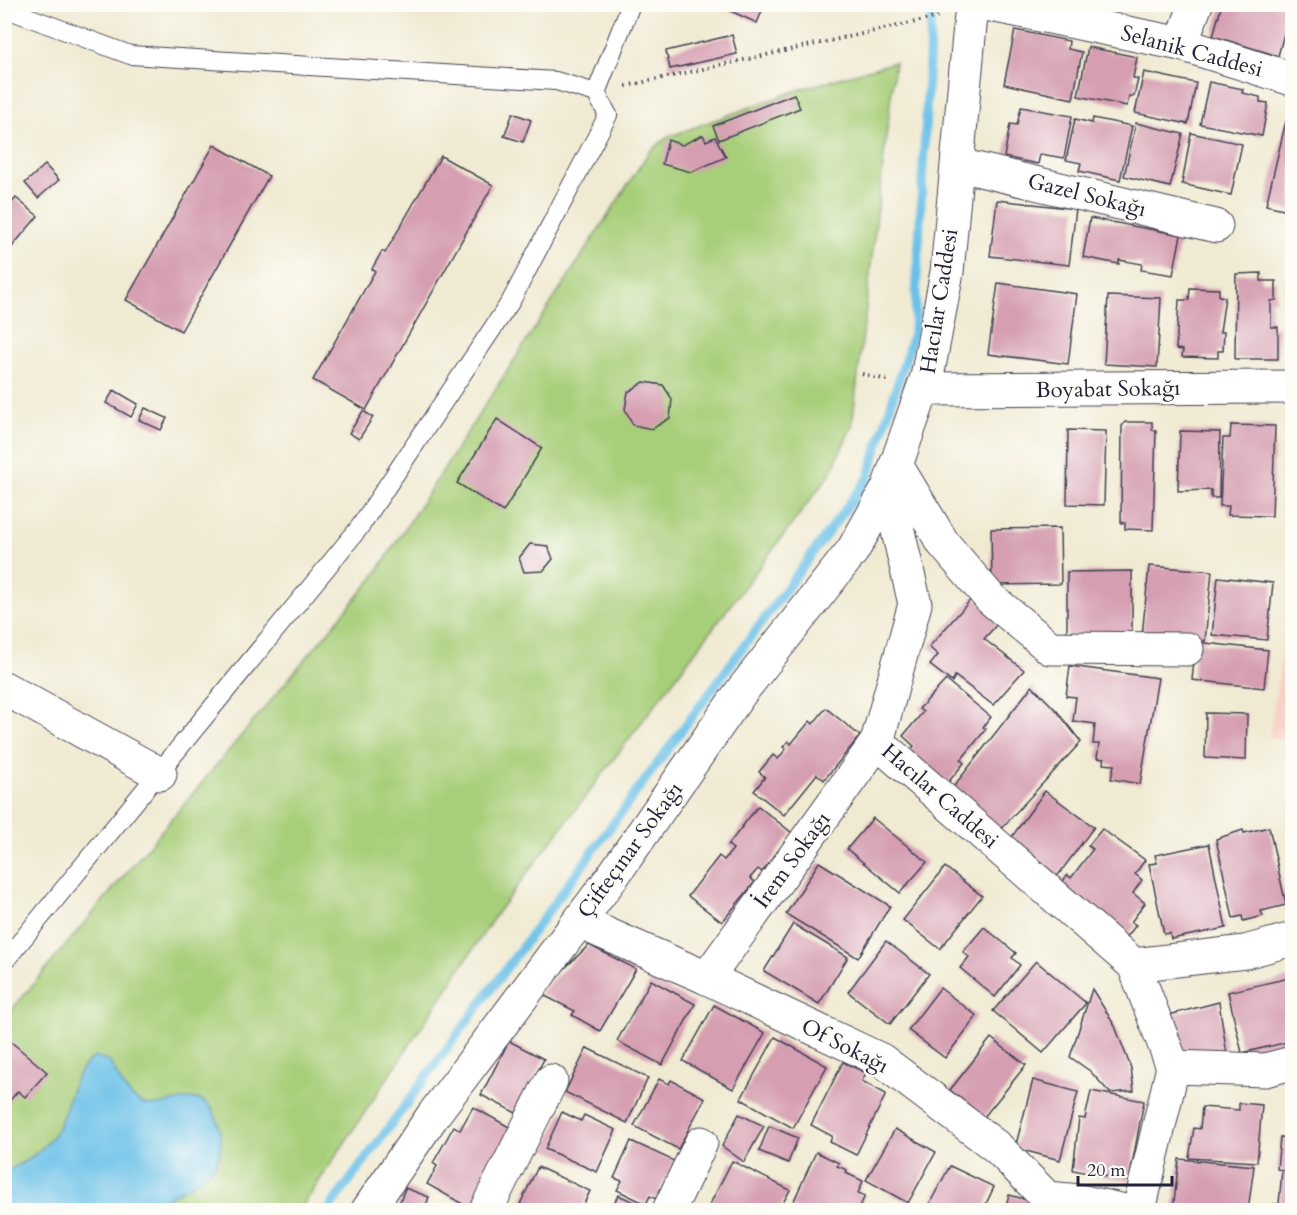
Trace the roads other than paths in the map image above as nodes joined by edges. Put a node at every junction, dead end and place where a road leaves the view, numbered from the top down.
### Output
1 (631, 4) edge
2 (986, 4) edge
3 (1196, 4) edge
4 (4, 8) edge
5 (958, 10) edge
6 (1181, 44) junction
7 (1293, 79) edge
8 (596, 93) junction
9 (959, 165) junction
10 (1216, 226) dead end
11 (1293, 387) edge
12 (924, 389) junction
13 (892, 476) junction
14 (1187, 649) dead end
15 (4, 688) edge
16 (877, 742) junction
17 (160, 774) junction
18 (579, 922) junction
19 (1293, 939) edge
20 (4, 962) edge
21 (1134, 965) junction
22 (707, 978) junction
23 (1293, 1063) edge
24 (1173, 1067) junction
25 (550, 1081) dead end
26 (701, 1143) dead end
27 (368, 1210) edge
28 (486, 1210) edge
29 (669, 1210) edge
30 (1121, 1210) edge
31 (1139, 1210) edge

1 - 8 lane
2 - 6 street, Selanik Caddesi
3 - 6 street
4 - 8 lane
5 - 9 street, Hacılar Caddesi
6 - 7 street, Selanik Caddesi
8 - 17 lane
9 - 10 street, Gazel Sokağı
9 - 12 street, Hacılar Caddesi
11 - 12 street, Boyabat Sokağı
12 - 13 street, Hacılar Caddesi
13 - 14 street
13 - 16 street, Hacılar Caddesi
13 - 18 street, Çifteçınar Sokağı
15 - 17 street
16 - 21 street, Hacılar Caddesi
16 - 22 street, İrem Sokağı
17 - 20 lane
18 - 22 street, Of Sokağı
18 - 27 street, Çifteçınar Sokağı
19 - 21 street
21 - 24 street, Hacılar Caddesi
22 - 30 street, Of Sokağı
23 - 24 street
24 - 31 street
25 - 28 street
26 - 29 street

